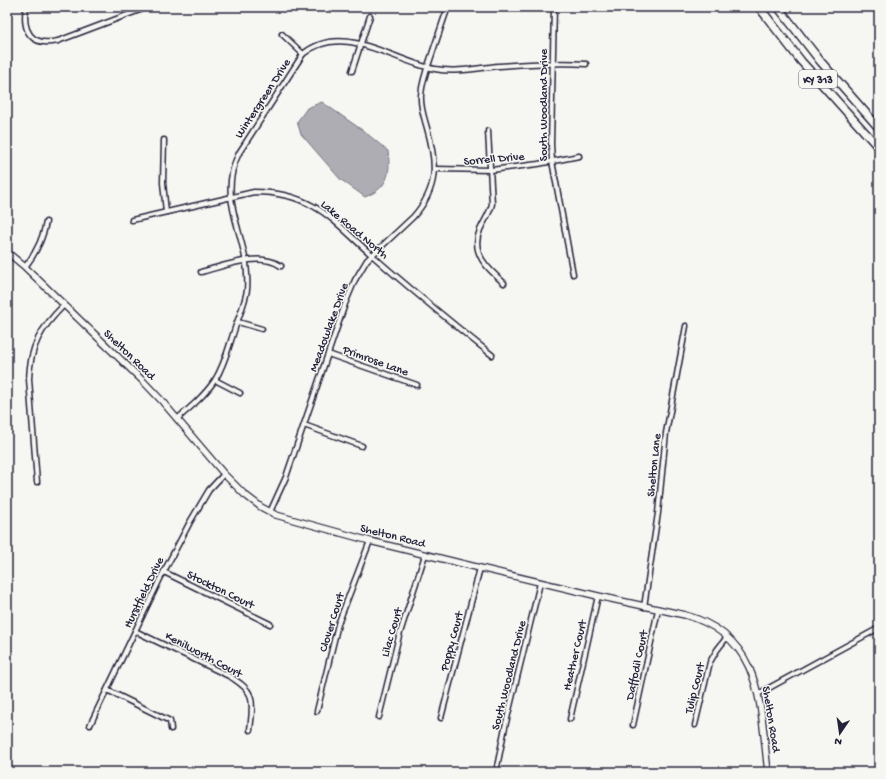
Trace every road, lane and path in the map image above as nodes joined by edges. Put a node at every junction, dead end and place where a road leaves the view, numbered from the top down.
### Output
1 (26, 7) edge
2 (148, 7) edge
3 (448, 7) edge
4 (554, 7) edge
5 (759, 7) edge
6 (778, 7) edge
7 (370, 16) dead end
8 (282, 34) dead end
9 (360, 44) junction
10 (303, 54) junction
11 (553, 63) junction
12 (586, 64) dead end
13 (427, 68) junction
14 (352, 71) dead end
15 (879, 128) edge
16 (488, 131) dead end
17 (164, 140) dead end
18 (879, 148) edge
19 (579, 156) dead end
20 (552, 161) junction
21 (435, 169) junction
22 (491, 170) junction
23 (230, 197) junction
24 (166, 212) junction
25 (132, 220) dead end
26 (46, 222) dead end
27 (7, 252) edge
28 (372, 256) junction
29 (246, 261) junction
30 (281, 266) dead end
31 (25, 267) junction
32 (201, 272) dead end
33 (573, 274) dead end
34 (504, 283) dead end
35 (64, 305) junction
36 (238, 322) junction
37 (686, 326) dead end
38 (262, 329) dead end
39 (328, 354) junction
40 (492, 355) dead end
41 (215, 380) junction
42 (417, 386) dead end
43 (240, 393) dead end
44 (177, 419) junction
45 (304, 425) junction
46 (362, 446) dead end
47 (224, 474) junction
48 (37, 482) dead end
49 (270, 512) junction
50 (370, 541) junction
51 (425, 555) junction
52 (480, 568) junction
53 (164, 572) junction
54 (540, 583) junction
55 (598, 596) junction
56 (644, 607) junction
57 (658, 610) junction
58 (270, 624) dead end
59 (879, 628) edge
60 (135, 630) junction
61 (728, 637) junction
62 (107, 690) junction
63 (758, 694) junction
64 (317, 711) dead end
65 (379, 717) dead end
66 (441, 718) dead end
67 (570, 719) dead end
68 (90, 725) dead end
69 (633, 725) dead end
70 (695, 726) dead end
71 (171, 729) dead end
72 (250, 730) dead end
73 (496, 772) edge
74 (768, 772) edge

1 - 2 street
3 - 13 street, Meadowlake Drive
4 - 11 street, South Woodland Drive
5 - 18 highway, KY 313
6 - 15 highway, KY 313
7 - 9 street
8 - 10 street
9 - 10 street, Wintergreen Drive
9 - 13 street, Wintergreen Drive
9 - 14 street
10 - 23 street, Wintergreen Drive
11 - 12 street, Wintergreen Drive
11 - 13 street, Wintergreen Drive
11 - 20 street, South Woodland Drive
13 - 21 street, Meadowlake Drive
16 - 22 street
17 - 24 street
19 - 20 street, Sorrell Drive
20 - 22 street, Sorrell Drive
20 - 33 street, South Woodland Drive
21 - 22 street, Sorrell Drive
21 - 28 street, Meadowlake Drive
22 - 34 street
23 - 24 street, Lake Road North
23 - 28 street, Lake Road North
23 - 29 street, Wintergreen Drive
24 - 25 street, Lake Road North
26 - 31 street
27 - 31 street, Shelton Road
28 - 39 street, Meadowlake Drive
28 - 40 street, Lake Road North
29 - 30 street
29 - 32 street
29 - 36 street, Wintergreen Drive
31 - 35 street, Shelton Road
35 - 44 street, Shelton Road
35 - 48 street
36 - 38 street
36 - 41 street, Wintergreen Drive
37 - 56 street, Shelton Lane
39 - 42 street, Primrose Lane
39 - 45 street, Meadowlake Drive
41 - 43 street
41 - 44 street, Wintergreen Drive
44 - 47 street, Shelton Road
45 - 46 street
45 - 49 street, Meadowlake Drive
47 - 49 street, Shelton Road
47 - 53 street, Hurstfield Drive
49 - 50 street, Shelton Road
50 - 51 street, Shelton Road
50 - 64 street, Clover Court
51 - 52 street, Shelton Road
51 - 65 street, Lilac Court
52 - 54 street, Shelton Road
52 - 66 street, Poppy Court
53 - 58 street, Stockton Court
53 - 60 street, Hurstfield Drive
54 - 55 street, Shelton Road
54 - 73 street, South Woodland Drive
55 - 56 street, Shelton Road
55 - 67 street, Heather Court
56 - 57 street, Shelton Road
57 - 61 street, Shelton Road
57 - 69 street, Daffodil Court
59 - 63 street
60 - 62 street, Hurstfield Drive
60 - 72 street, Kenilworth Court
61 - 63 street, Shelton Road
61 - 70 street, Tulip Court
62 - 68 street, Hurstfield Drive
62 - 71 street
63 - 74 street, Shelton Road

